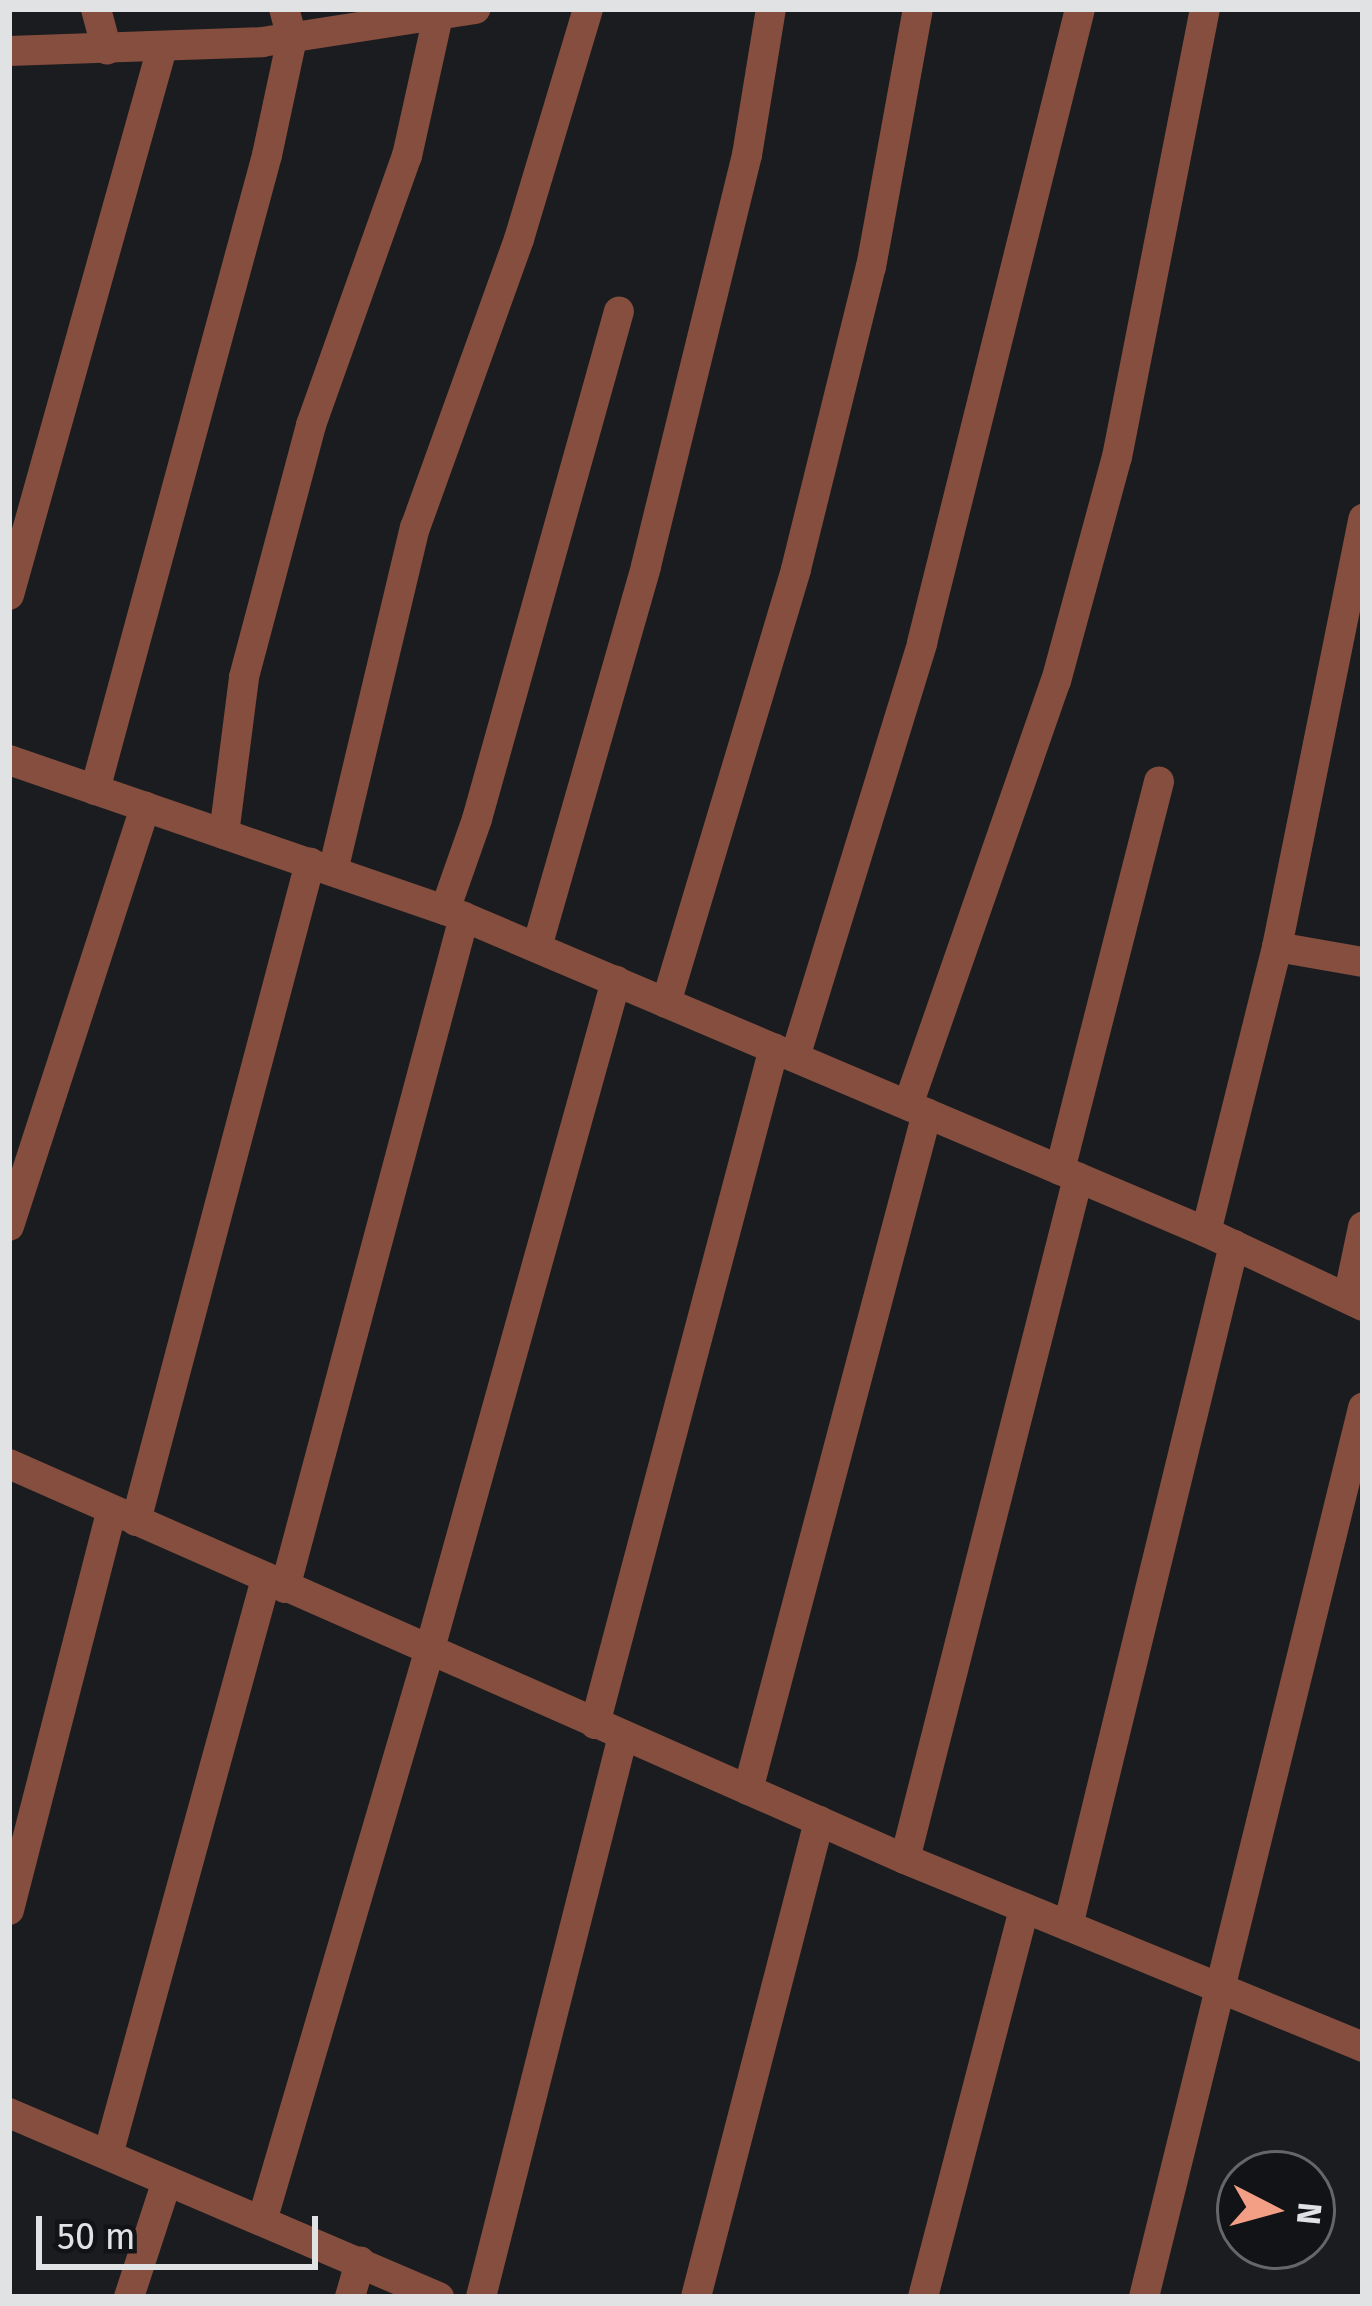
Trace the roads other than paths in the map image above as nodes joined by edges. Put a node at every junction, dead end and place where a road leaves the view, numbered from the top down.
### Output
1 (96, 9) edge
2 (589, 9) edge
3 (771, 9) edge
4 (917, 9) edge
5 (1080, 9) edge
6 (1205, 9) edge
7 (455, 12) edge
8 (288, 23) edge
9 (162, 47) junction
10 (107, 50) junction
11 (10, 53) edge
12 (619, 311) dead end
13 (1363, 519) edge
14 (9, 595) edge
15 (9, 760) edge
16 (1159, 781) dead end
17 (95, 790) junction
18 (145, 807) junction
19 (224, 834) junction
20 (321, 867) junction
21 (454, 913) junction
22 (1277, 946) junction
23 (537, 947) junction
24 (1363, 962) edge
25 (616, 981) junction
26 (666, 1003) junction
27 (785, 1053) junction
28 (917, 1109) junction
29 (1069, 1174) junction
30 (9, 1226) edge
31 (1363, 1227) edge
32 (1220, 1239) junction
33 (1355, 1302) edge
34 (1363, 1408) edge
35 (9, 1464) edge
36 (124, 1515) junction
37 (276, 1583) junction
38 (429, 1652) junction
39 (609, 1730) junction
40 (748, 1790) junction
41 (818, 1821) junction
42 (905, 1858) junction
43 (1024, 1908) junction
44 (9, 1910) edge
45 (1068, 1925) junction
46 (1222, 1989) junction
47 (1363, 2048) edge
48 (9, 2113) edge
49 (108, 2155) junction
50 (167, 2181) junction
51 (262, 2221) junction
52 (360, 2261) junction
53 (129, 2297) edge
54 (350, 2297) edge
55 (439, 2297) edge
56 (481, 2297) edge
57 (696, 2297) edge
58 (922, 2297) edge
59 (1144, 2297) edge

1 - 10 street
2 - 20 street
3 - 23 street
4 - 26 street
5 - 27 street
6 - 28 street
7 - 8 street
7 - 19 street
8 - 9 street
8 - 17 street
9 - 10 street
9 - 14 street
10 - 11 street
12 - 21 street
13 - 22 street
15 - 17 street
16 - 29 street
17 - 18 street
18 - 19 street
18 - 30 street
19 - 20 street
20 - 21 street
20 - 36 street
21 - 23 street
21 - 37 street
22 - 24 street
22 - 32 street
23 - 25 street
25 - 26 street
25 - 38 street
26 - 27 street
27 - 28 street
27 - 39 street
28 - 29 street
28 - 40 street
29 - 32 street
29 - 42 street
31 - 33 street
32 - 33 street
32 - 45 street
34 - 46 street
35 - 36 street
36 - 37 street
36 - 44 street
37 - 38 street
37 - 49 street
38 - 39 street
38 - 51 street
39 - 40 street
39 - 56 street
40 - 41 street
41 - 42 street
41 - 57 street
42 - 43 street
43 - 45 street
43 - 58 street
45 - 46 street
46 - 47 street
46 - 59 street
48 - 49 street
49 - 50 street
50 - 51 street
50 - 53 street
51 - 52 street
52 - 54 street
52 - 55 street

